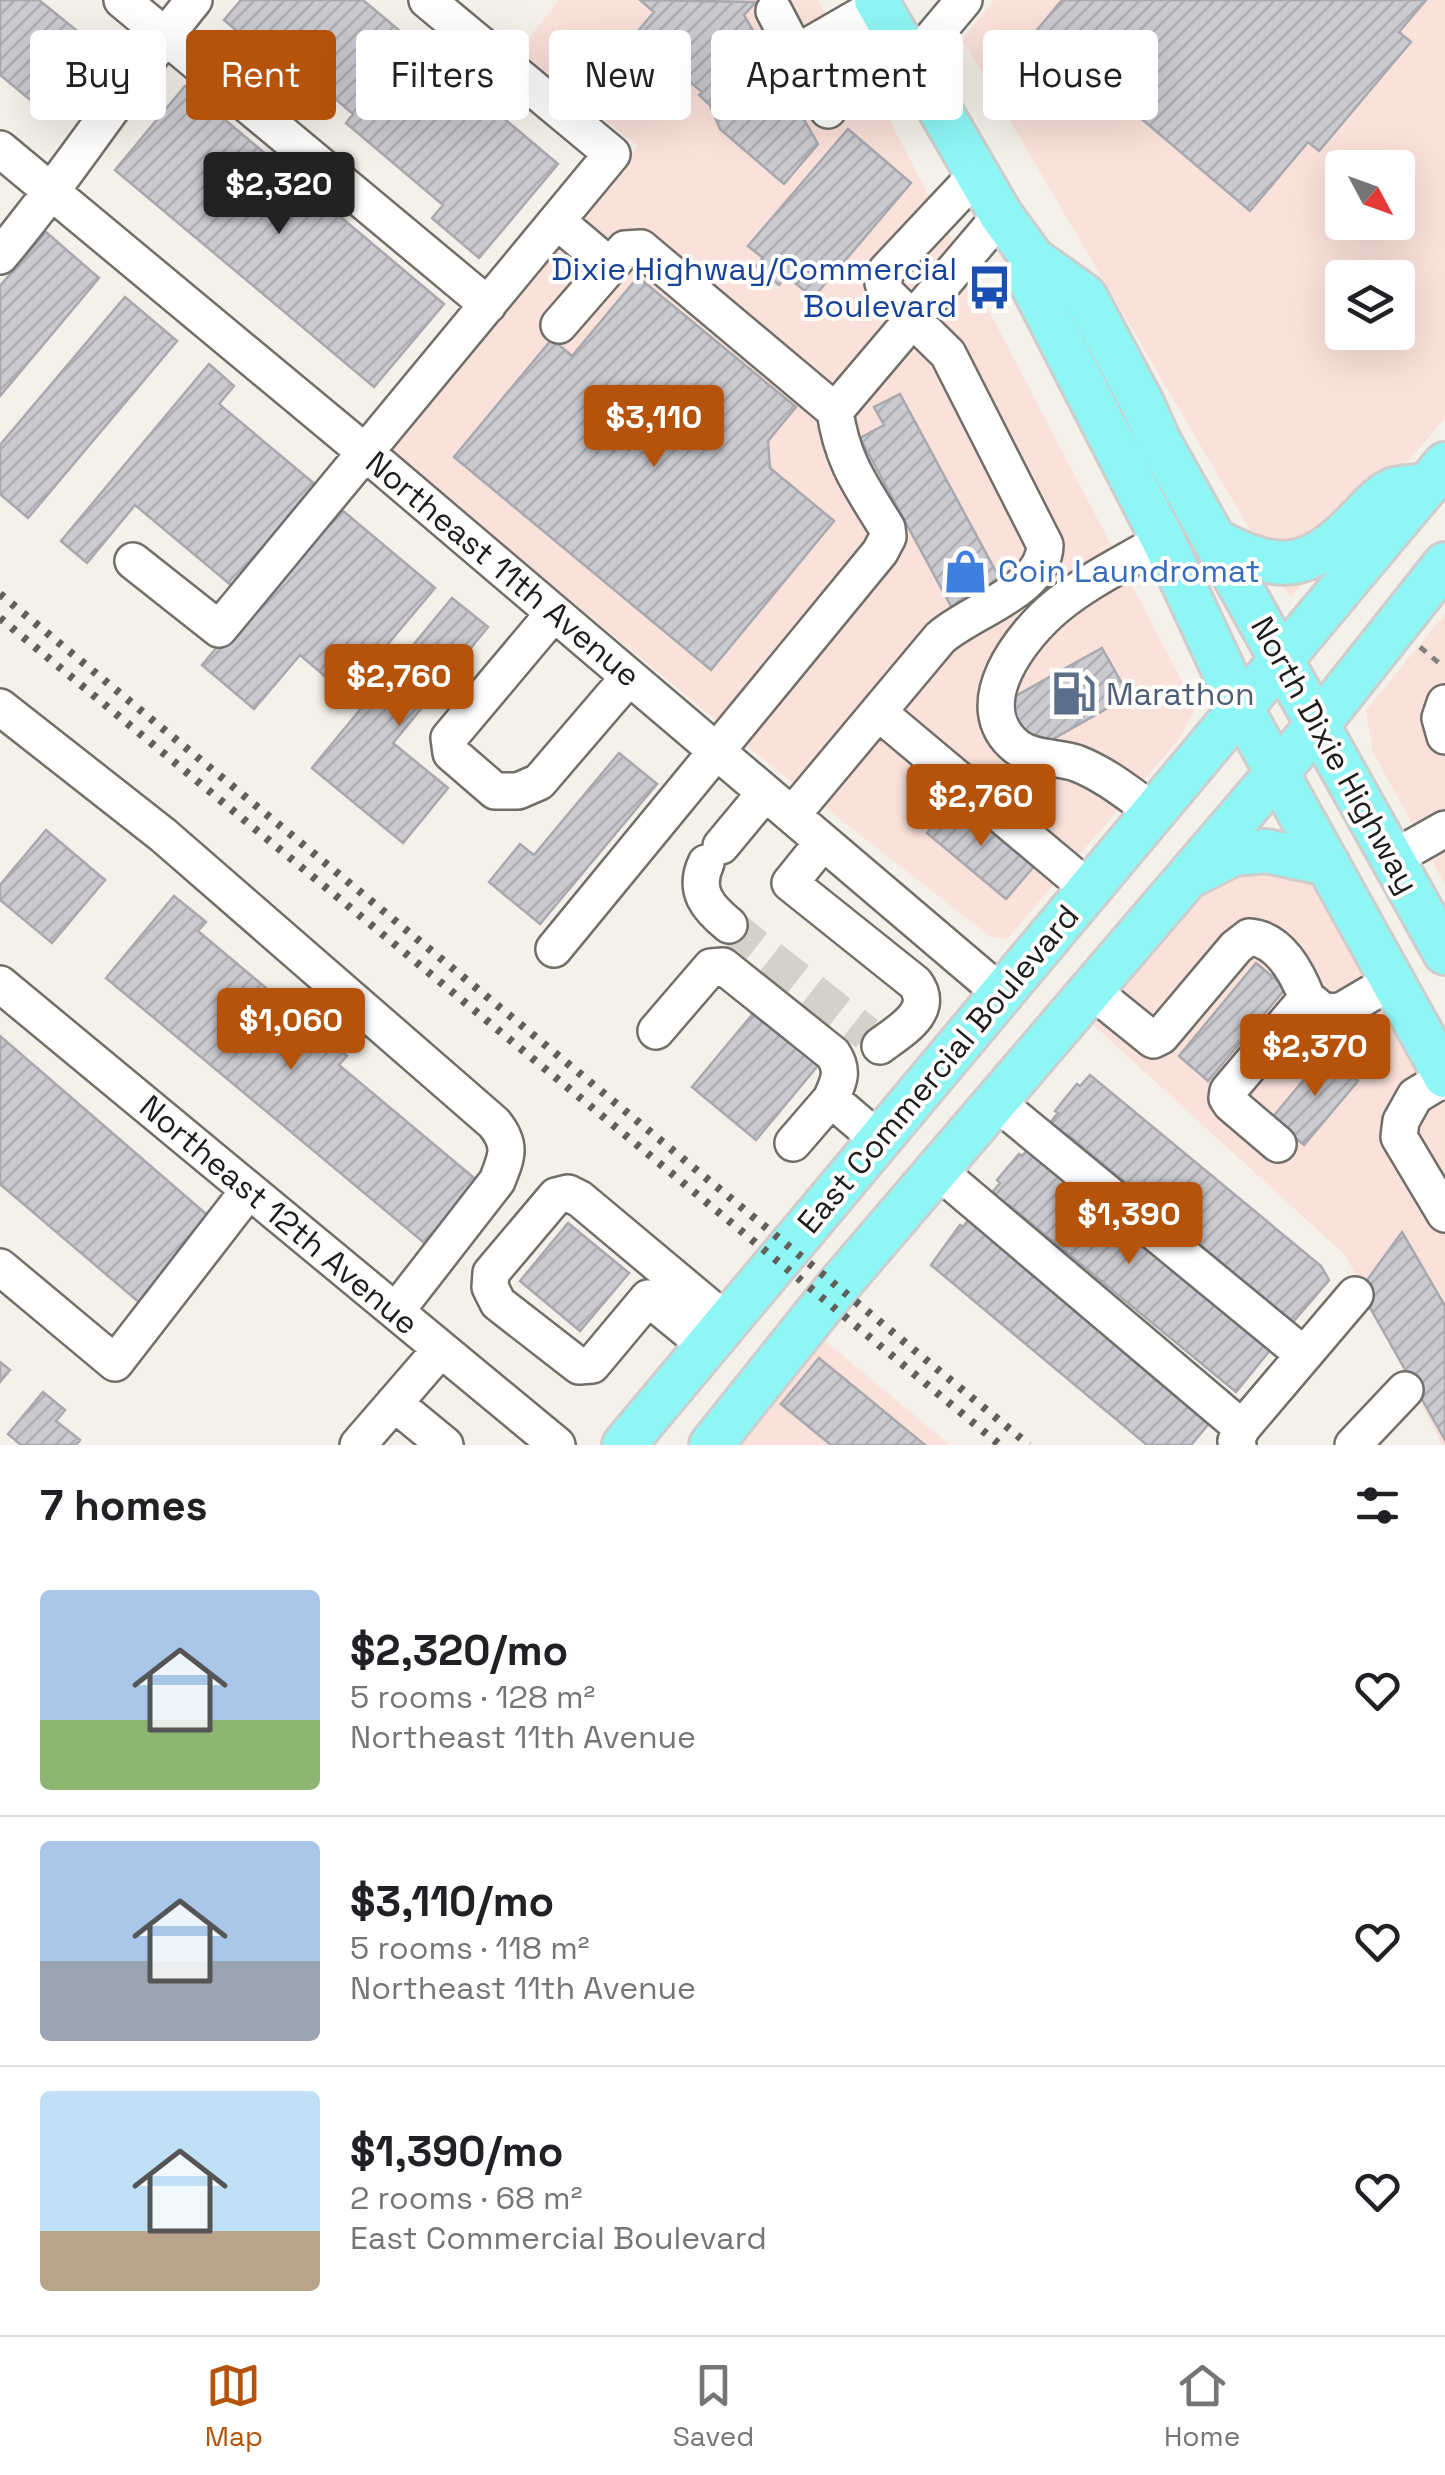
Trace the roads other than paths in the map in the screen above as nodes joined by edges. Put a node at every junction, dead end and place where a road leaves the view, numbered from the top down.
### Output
1 (122, 0) edge
2 (194, 0) edge
3 (427, 0) edge
4 (964, 0) edge
5 (878, 3) edge
6 (774, 11) dead end
7 (157, 30) edge
8 (784, 30) edge
9 (833, 30) edge
10 (894, 30) edge
11 (939, 30) edge
12 (166, 34) edge
13 (166, 38) edge
14 (105, 120) edge
15 (946, 120) edge
16 (0, 149) edge
17 (977, 174) junction
18 (54, 192) junction
19 (1001, 215) junction
20 (557, 222) junction
21 (0, 256) edge
22 (1033, 258) junction
23 (610, 266) junction
24 (488, 305) junction
25 (912, 320) junction
26 (559, 325) dead end
27 (835, 411) junction
28 (366, 453) junction
29 (1437, 474) edge
30 (1163, 540) junction
31 (1214, 540) junction
32 (133, 561) dead end
33 (1443, 570) edge
34 (554, 613) junction
35 (1281, 660) junction
36 (630, 677) junction
37 (1445, 703) edge
38 (0, 706) edge
39 (1241, 708) junction
40 (878, 712) junction
41 (1316, 726) junction
42 (1445, 736) edge
43 (715, 750) junction
44 (1276, 769) junction
45 (778, 804) junction
46 (1154, 812) junction
47 (1445, 829) edge
48 (824, 842) junction
49 (1392, 859) junction
50 (1328, 864) junction
51 (1183, 880) junction
52 (1089, 889) junction
53 (729, 925) tunnel mouth
54 (554, 948) dead end
55 (1445, 953) edge
56 (1392, 980) junction
57 (0, 984) edge
58 (1090, 989) junction
59 (1002, 994) junction
60 (1307, 998) junction
61 (656, 1031) dead end
62 (1445, 1077) edge
63 (927, 1083) junction
64 (831, 1099) junction
65 (995, 1100) junction
66 (879, 1140) junction
67 (793, 1143) dead end
68 (1278, 1144) dead end
69 (936, 1169) junction
70 (249, 1190) junction
71 (1445, 1214) edge
72 (0, 1267) edge
73 (658, 1286) junction
74 (1355, 1295) dead end
75 (396, 1312) junction
76 (717, 1334) junction
77 (441, 1349) junction
78 (1304, 1355) junction
79 (1405, 1390) dead end
80 (394, 1403) junction
81 (1240, 1437) edge
82 (358, 1445) edge
83 (446, 1445) edge
84 (557, 1445) edge
85 (624, 1445) edge
86 (711, 1445) edge
87 (1354, 1445) edge

1 - 7 street
2 - 12 street
3 - 20 street
4 - 11 street
5 - 9 street
5 - 10 main road, North Dixie Highway
6 - 8 street
13 - 24 street
14 - 18 street
15 - 17 main road, North Dixie Highway
16 - 18 street, Northeast 11th Avenue
17 - 19 main road, North Dixie Highway
17 - 25 street
18 - 21 street
18 - 28 street, Northeast 11th Avenue
19 - 22 main road, North Dixie Highway
19 - 25 street
20 - 23 street
20 - 24 street
22 - 30 main road, North Dixie Highway
22 - 31 main road, North Dixie Highway
23 - 26 street
23 - 27 street
24 - 28 street
25 - 27 street
25 - 40 street
27 - 43 street
28 - 32 street
28 - 34 street, Northeast 11th Avenue
29 - 31 main road
29 - 35 main road, East Commercial Boulevard
30 - 39 main road, North Dixie Highway
30 - 46 street
31 - 35 main road, North Dixie Highway
33 - 41 main road, East Commercial Boulevard
34 - 36 street, Northeast 11th Avenue
34 - 36 street
35 - 39 main road, East Commercial Boulevard
35 - 41 main road, North Dixie Highway
36 - 43 street, Northeast 11th Avenue
37 - 42 street
38 - 75 street
39 - 44 main road, North Dixie Highway
39 - 46 main road, East Commercial Boulevard
40 - 45 street
40 - 52 street
41 - 44 main road, East Commercial Boulevard
41 - 49 main road, North Dixie Highway
43 - 45 street, Northeast 11th Avenue
43 - 54 street
44 - 50 main road, North Dixie Highway
44 - 51 main road, East Commercial Boulevard
45 - 48 street, Northeast 11th Avenue
45 - 53 street
46 - 52 main road, East Commercial Boulevard
47 - 49 street
48 - 59 street, Northeast 11th Avenue
48 - 63 street
49 - 55 main road, North Dixie Highway
50 - 51 main road
50 - 56 main road, North Dixie Highway
51 - 58 main road, East Commercial Boulevard
52 - 59 main road, East Commercial Boulevard
56 - 60 street
56 - 62 main road, North Dixie Highway
57 - 70 street, Northeast 12th Avenue
58 - 60 street
58 - 65 main road, East Commercial Boulevard
59 - 63 main road, East Commercial Boulevard
60 - 68 street
61 - 64 street
62 - 71 street
63 - 66 main road, East Commercial Boulevard
64 - 66 street
64 - 67 street
65 - 69 main road, East Commercial Boulevard
65 - 78 street
66 - 76 main road, East Commercial Boulevard
69 - 81 street
69 - 86 main road, East Commercial Boulevard
70 - 72 street
70 - 75 street, Northeast 12th Avenue
73 - 73 street
73 - 76 street
74 - 78 street
75 - 77 street, Northeast 12th Avenue
76 - 85 main road, East Commercial Boulevard
77 - 80 street
77 - 84 street, Northeast 12th Avenue
78 - 81 street
79 - 87 street
80 - 82 street
80 - 83 street

